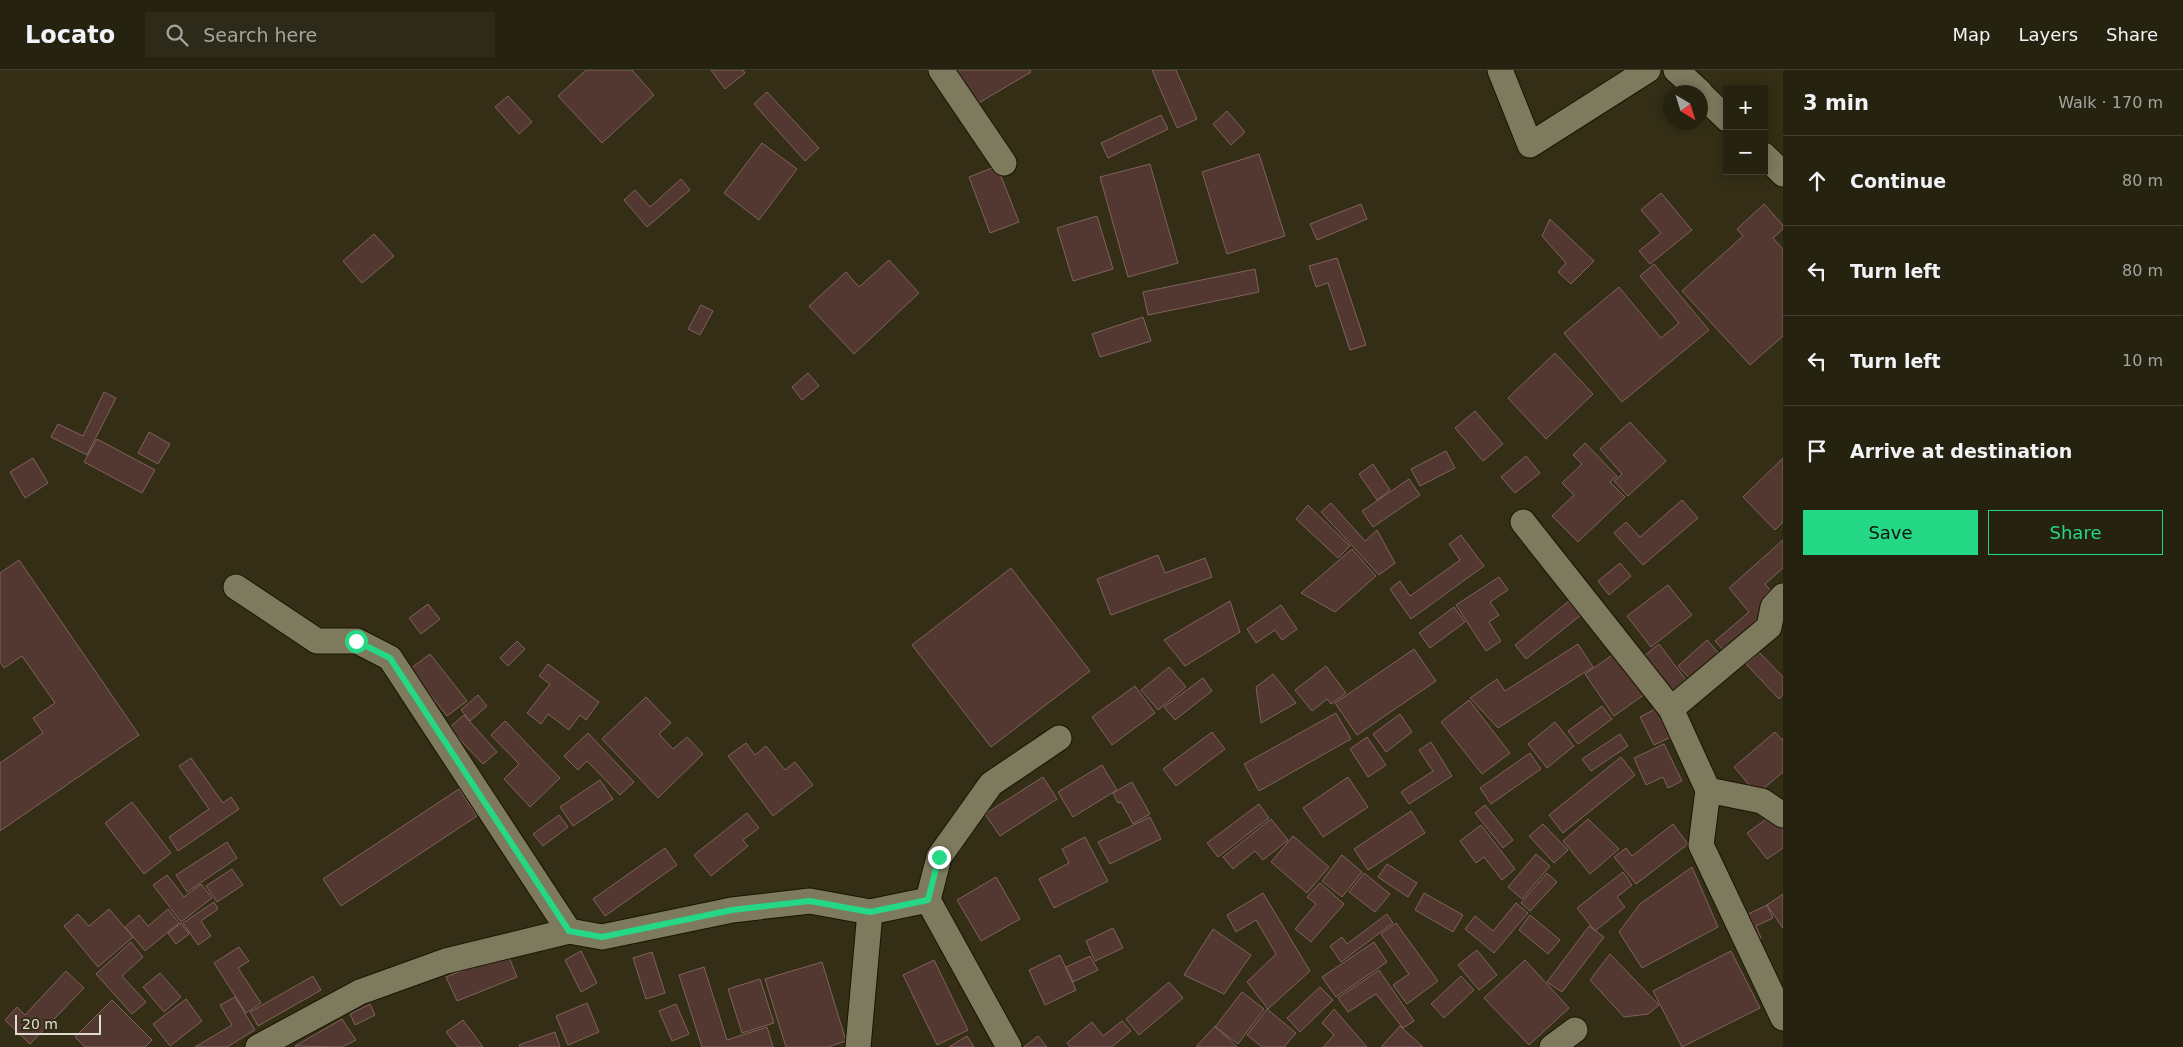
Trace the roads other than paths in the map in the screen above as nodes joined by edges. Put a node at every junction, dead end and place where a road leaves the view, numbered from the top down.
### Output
1 (942, 70) edge
2 (1500, 70) edge
3 (1648, 70) edge
4 (1676, 70) edge
5 (1692, 85) edge
6 (1708, 101) edge
7 (1723, 115) edge
8 (1768, 160) edge
9 (1004, 163) dead end
10 (1783, 174) edge
11 (1523, 522) dead end
12 (236, 587) dead end
13 (1783, 596) edge
14 (1671, 709) junction
15 (1059, 738) dead end
16 (1708, 790) junction
17 (1783, 815) edge
18 (928, 900) junction
19 (870, 912) junction
20 (569, 931) junction
21 (1783, 1018) edge
22 (1575, 1030) dead end
23 (258, 1047) edge
24 (858, 1047) edge
25 (1009, 1047) edge
26 (1552, 1047) edge

1 - 9 street
2 - 3 street
4 - 5 street
6 - 7 street
8 - 10 street
11 - 14 street
12 - 20 street
13 - 14 street
14 - 16 street
15 - 18 street
16 - 17 street
16 - 21 street
18 - 19 street
18 - 25 street
19 - 20 street
19 - 24 street
20 - 23 street
22 - 26 street

